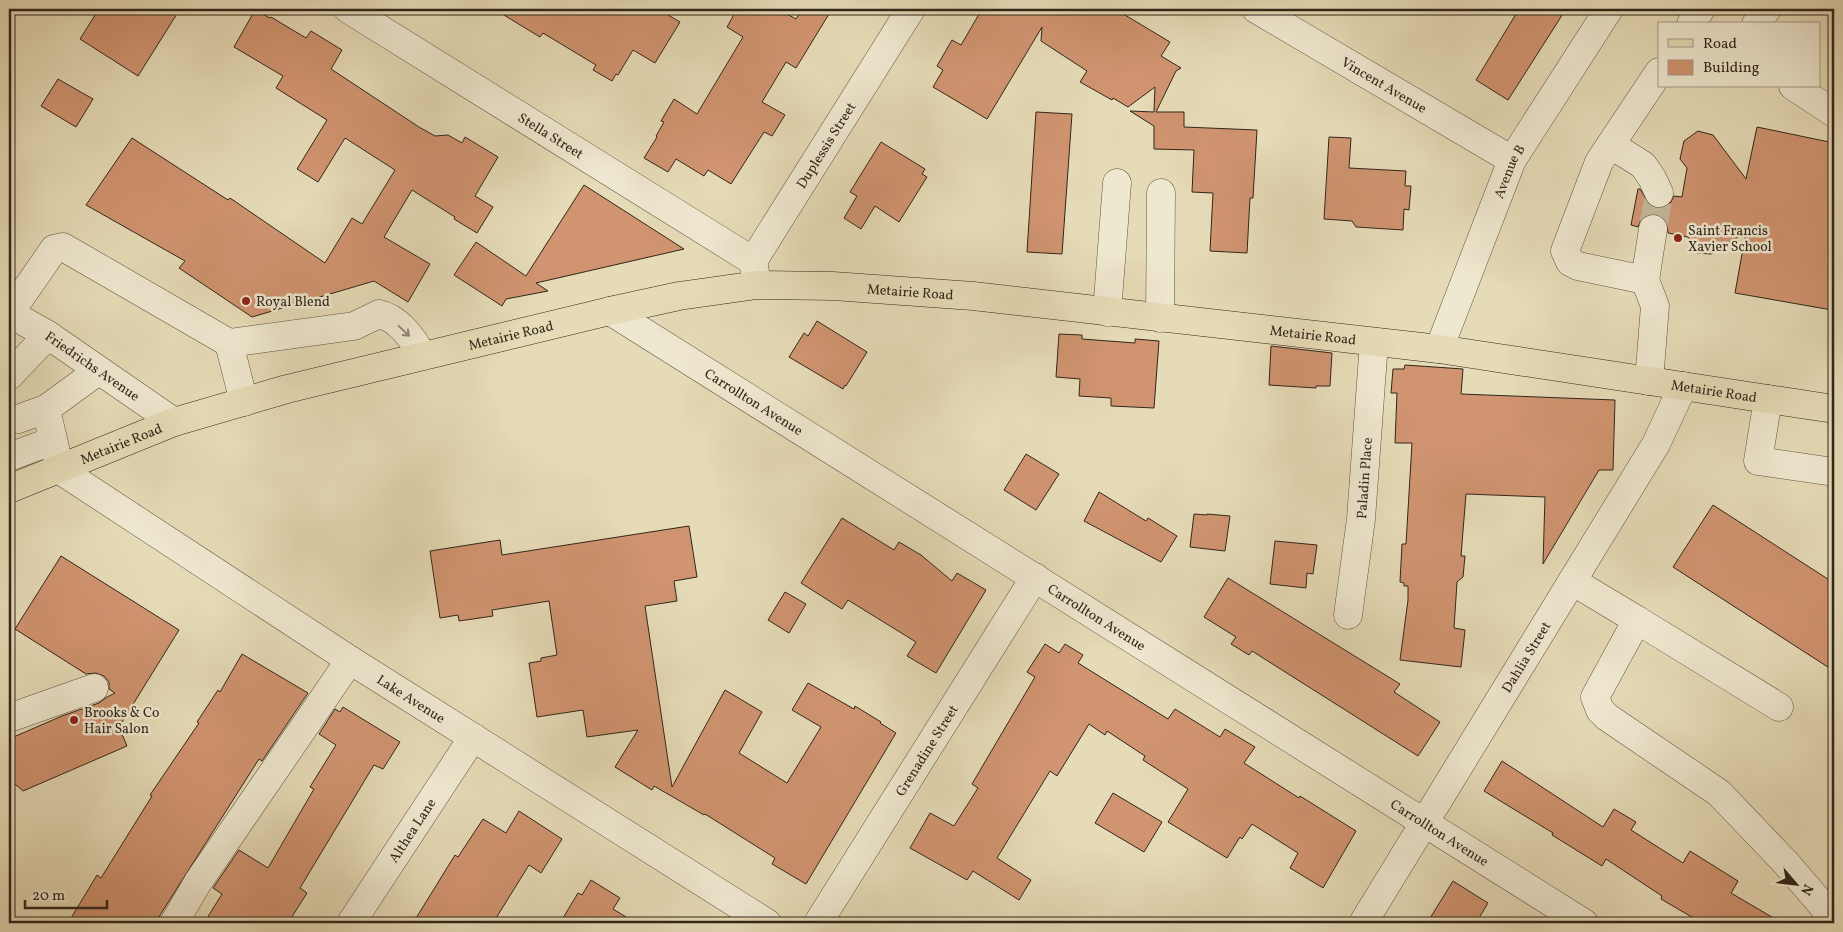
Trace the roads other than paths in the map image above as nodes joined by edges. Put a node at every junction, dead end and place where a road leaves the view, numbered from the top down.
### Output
1 (348, 9) edge
2 (910, 9) edge
3 (1256, 9) edge
4 (1609, 9) edge
5 (1701, 9) edge
6 (1767, 9) edge
7 (1692, 22) edge
8 (1757, 22) edge
9 (1658, 74) edge
10 (1796, 88) edge
11 (1834, 113) edge
12 (1611, 145) junction
13 (1512, 160) junction
14 (1117, 183) dead end
15 (1161, 193) dead end
16 (1659, 193) tunnel mouth
17 (1653, 229) tunnel mouth
18 (755, 273) junction
19 (1644, 280) junction
20 (610, 311) junction
21 (1107, 312) junction
22 (9, 314) edge
23 (1160, 318) junction
24 (48, 335) junction
25 (1374, 342) junction
26 (229, 343) junction
27 (1440, 349) junction
28 (422, 356) junction
29 (98, 371) junction
30 (9, 376) edge
31 (1649, 381) junction
32 (1683, 386) junction
33 (1768, 399) junction
34 (244, 402) junction
35 (46, 409) junction
36 (1834, 409) edge
37 (18, 419) dead end
38 (174, 422) junction
39 (52, 441) junction
40 (9, 457) edge
41 (60, 470) junction
42 (1834, 472) edge
43 (9, 489) edge
44 (1035, 577) junction
45 (1572, 581) junction
46 (1348, 615) dead end
47 (1637, 620) junction
48 (350, 660) junction
49 (94, 688) dead end
50 (1779, 707) dead end
51 (9, 718) edge
52 (473, 737) junction
53 (1425, 823) junction
54 (1834, 916) edge
55 (174, 923) edge
56 (351, 923) edge
57 (767, 923) edge
58 (818, 923) edge
59 (1363, 923) edge
60 (1584, 923) edge

1 - 18 street, Stella Street
2 - 18 street, Duplessis Street
3 - 13 street, Vincent Avenue
4 - 13 street, Avenue B
5 - 7 street
6 - 8 street
9 - 12 street
10 - 11 street
12 - 16 street
12 - 19 street
13 - 27 street, Avenue B
14 - 21 street
15 - 23 street
17 - 19 street
18 - 20 main road, Metairie Road
18 - 21 main road, Metairie Road
19 - 31 street
20 - 28 main road, Metairie Road
20 - 44 street, Carrollton Avenue
21 - 23 main road, Metairie Road
22 - 24 street, Friedrichs Avenue
22 - 26 street
23 - 25 main road, Metairie Road
24 - 29 street, Friedrichs Avenue
24 - 30 street
25 - 27 main road, Metairie Road
25 - 46 street, Paladin Place
26 -> 28 street
26 - 34 street
27 - 31 main road, Metairie Road
28 - 34 main road, Metairie Road
29 - 35 street
29 - 38 street, Friedrichs Avenue
31 - 32 main road, Metairie Road
32 - 33 main road, Metairie Road
32 - 45 street, Dahlia Street
33 - 36 main road, Metairie Road
33 - 42 street
34 - 38 main road, Metairie Road
35 - 37 street
35 - 39 street
38 - 41 main road, Metairie Road
39 - 40 street
39 - 41 street
41 - 43 main road, Metairie Road
41 - 48 street, Lake Avenue
44 - 53 street, Carrollton Avenue
44 - 58 street, Grenadine Street
45 - 47 street
45 - 53 street, Dahlia Street
47 - 50 street
47 - 54 street
48 - 52 street, Lake Avenue
48 - 55 street
49 - 51 street
52 - 56 street, Althea Lane
52 - 57 street, Lake Avenue
53 - 59 street, Dahlia Street
53 - 60 street, Carrollton Avenue

